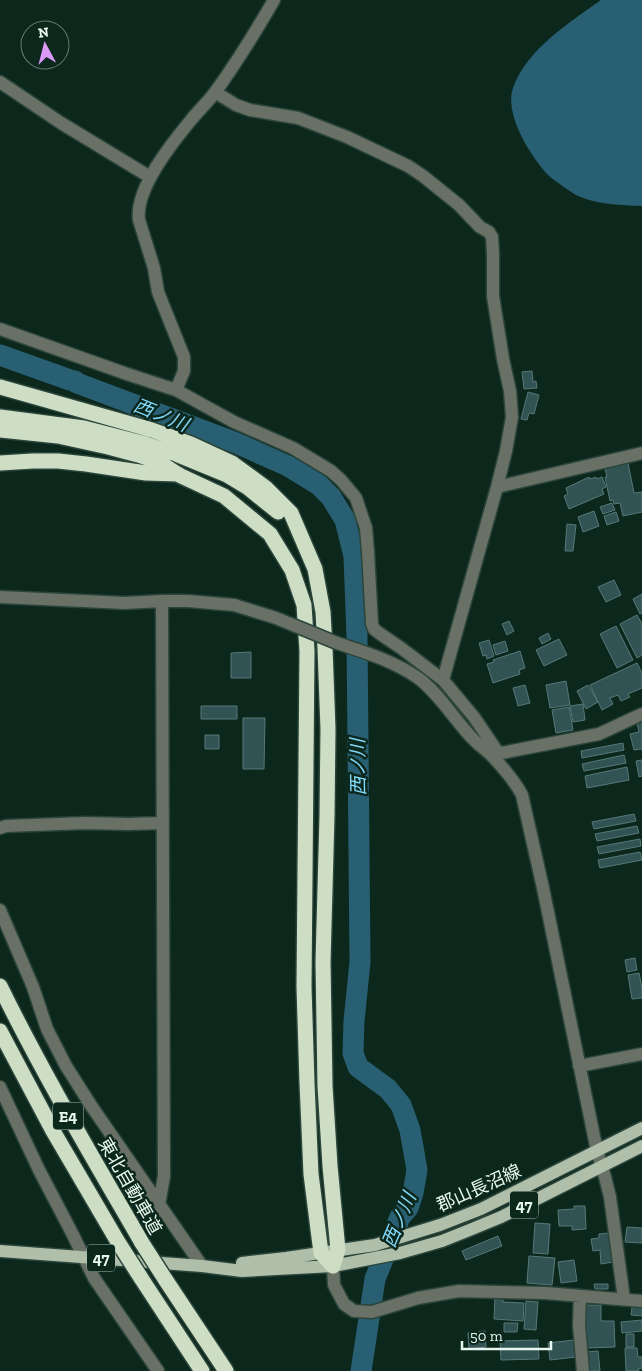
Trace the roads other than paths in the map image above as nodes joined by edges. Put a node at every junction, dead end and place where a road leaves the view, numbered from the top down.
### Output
1 (274, 0) edge
2 (0, 82) edge
3 (215, 92) junction
4 (150, 176) junction
5 (0, 329) edge
6 (0, 387) edge
7 (176, 390) junction
8 (0, 417) edge
9 (0, 430) edge
10 (642, 452) edge
11 (0, 463) edge
12 (179, 474) junction
13 (497, 487) junction
14 (300, 532) junction
15 (0, 597) edge
16 (162, 601) junction
17 (443, 680) junction
18 (642, 714) edge
19 (495, 755) junction
20 (163, 823) junction
21 (0, 828) edge
22 (0, 910) edge
23 (0, 986) edge
24 (0, 1031) edge
25 (642, 1054) edge
26 (579, 1066) junction
27 (0, 1088) edge
28 (642, 1128) edge
29 (642, 1146) edge
30 (597, 1151) junction
31 (602, 1166) junction
32 (159, 1205) junction
33 (338, 1250) junction
34 (0, 1251) edge
35 (321, 1253) junction
36 (83, 1256) junction
37 (202, 1266) junction
38 (333, 1266) junction
39 (580, 1296) junction
40 (624, 1299) junction
41 (642, 1301) edge
42 (158, 1371) edge
43 (202, 1371) edge
44 (226, 1371) edge
45 (582, 1371) edge

1 - 3 street
2 - 4 street
3 - 4 street
3 - 13 street
4 - 7 street
5 - 7 street
6 - 14 highway
7 - 17 street
8 - 14 highway
9 - 12 highway
10 - 13 street
11 - 12 highway
12 - 35 highway
13 - 17 street
14 - 33 highway
15 - 16 street
16 - 19 street, bridge
16 - 20 street
17 - 19 street
18 - 19 street
19 - 26 street
20 - 21 street
20 - 32 street
22 - 32 street
23 - 44 highway, 東北自動車道 / E4, bridge
24 - 43 highway, E4, bridge
25 - 26 street
26 - 30 street
27 - 36 street
28 - 30 main road, 郡山長沼線 / 47
29 - 31 main road, 郡山長沼線 / 47
30 - 31 street
30 - 33 main road, 郡山長沼線 / 47
31 - 38 main road, 郡山長沼線 / 47
31 - 40 street
32 - 37 street
33 - 35 main road, 郡山長沼線 / 47
33 - 38 highway
34 - 36 main road, 郡山長沼線 / 47
35 - 37 main road, 郡山長沼線 / 47
35 - 38 highway
36 - 37 main road, 郡山長沼線 / 47
36 - 42 street
37 - 38 main road, 郡山長沼線 / 47
38 - 39 street
39 - 40 street
39 - 45 street
40 - 41 street

